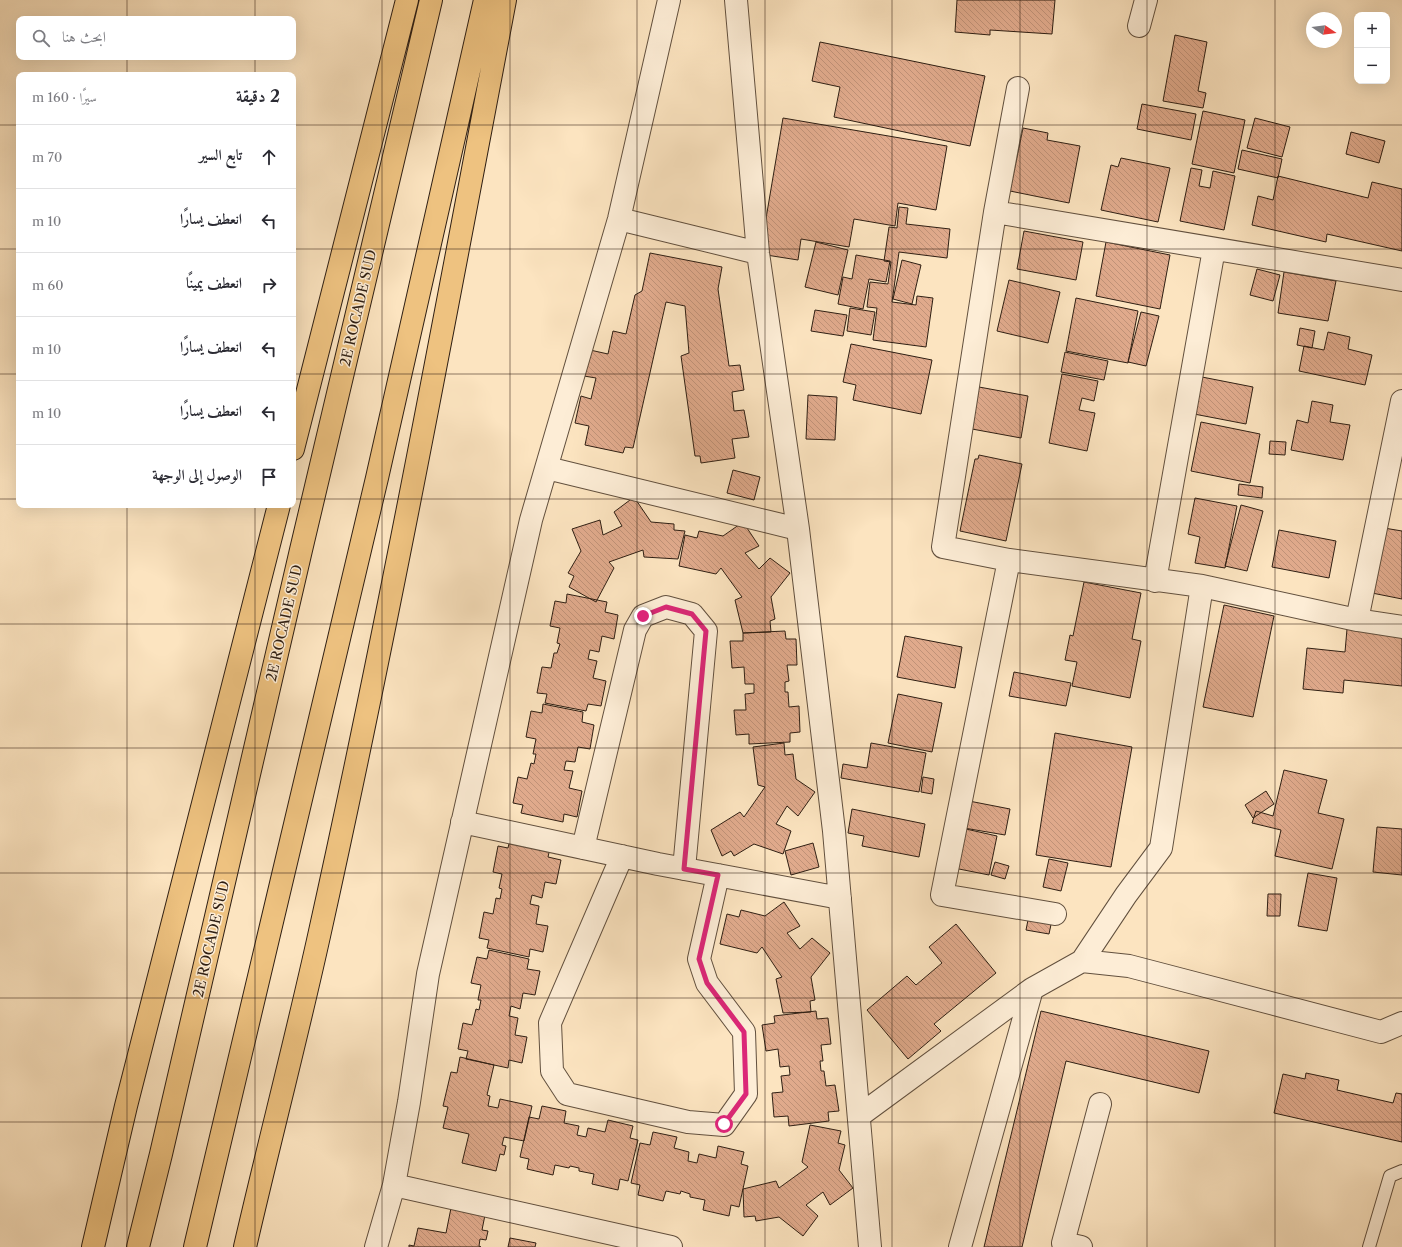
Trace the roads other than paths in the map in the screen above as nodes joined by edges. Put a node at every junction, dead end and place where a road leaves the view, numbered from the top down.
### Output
1 (407, 0) edge
2 (431, 0) edge
3 (485, 0) edge
4 (505, 0) edge
5 (668, 0) edge
6 (736, 0) edge
7 (1146, 0) edge
8 (1139, 26) dead end
9 (1018, 88) dead end
10 (995, 212) junction
11 (619, 219) junction
12 (1214, 249) junction
13 (758, 253) junction
14 (1402, 280) edge
15 (1402, 400) edge
16 (296, 437) edge
17 (547, 468) junction
18 (278, 508) edge
19 (798, 529) junction
20 (1009, 560) junction
21 (1155, 581) junction
22 (1202, 586) junction
23 (1357, 620) junction
24 (1402, 626) edge
25 (462, 822) junction
26 (583, 848) junction
27 (622, 856) junction
28 (684, 869) junction
29 (718, 875) junction
30 (840, 898) junction
31 (1055, 914) dead end
32 (1082, 961) junction
33 (1032, 989) junction
34 (1402, 1023) edge
35 (1100, 1104) dead end
36 (126, 1106) junction
37 (859, 1116) junction
38 (1402, 1171) edge
39 (394, 1185) junction
40 (86, 1247) edge
41 (93, 1247) edge
42 (138, 1247) edge
43 (195, 1247) edge
44 (245, 1247) edge
45 (376, 1247) edge
46 (671, 1247) edge
47 (870, 1247) edge
48 (960, 1247) edge
49 (1080, 1247) edge
50 (1369, 1247) edge

1 - 16 highway
2 - 42 highway, 2E ROCADE SUD
3 - 43 highway
4 - 44 highway
5 - 11 street
6 - 13 street
7 - 8 street
9 - 10 street
10 - 12 street
10 - 20 street
11 - 13 street
11 - 17 street
12 - 14 street
12 - 21 street
13 - 19 street
15 - 23 street
17 - 19 street
17 - 25 street
18 - 36 highway
19 - 30 street
20 - 21 street
20 - 31 street
21 - 22 street
22 - 23 street
22 - 32 street
23 - 24 street
25 - 26 street
25 - 39 street
26 - 27 street
26 - 28 street
27 - 28 street
27 - 29 street
28 - 29 street
29 - 30 street
30 - 37 street
32 - 33 street
32 - 34 street
33 - 37 street
33 - 48 street
35 - 49 street
36 - 40 highway
36 - 41 highway
37 - 47 street
38 - 50 lane
39 - 45 street
39 - 46 street

